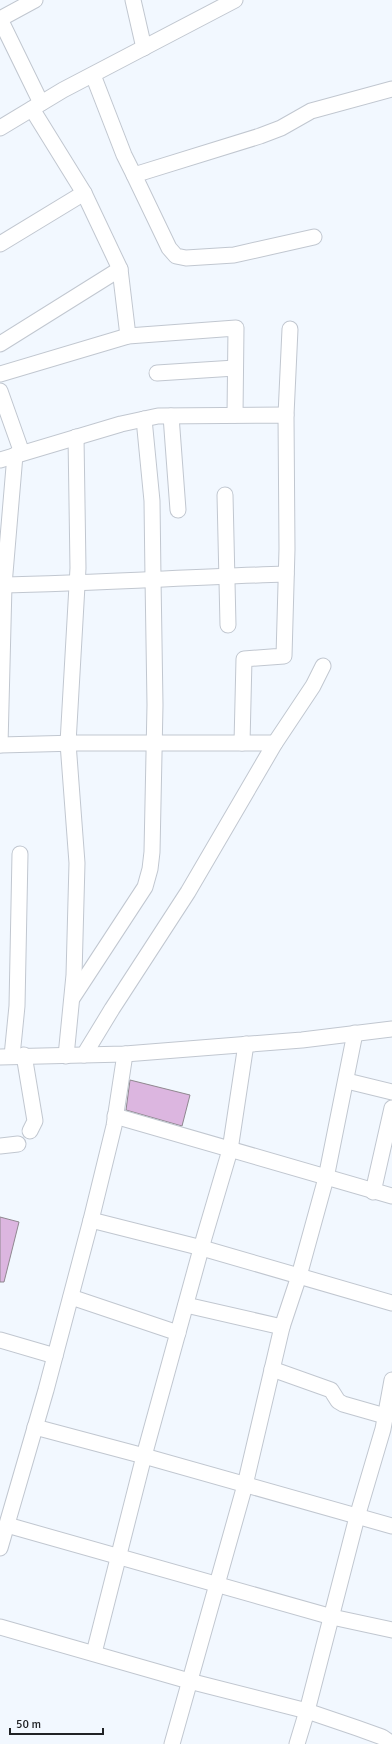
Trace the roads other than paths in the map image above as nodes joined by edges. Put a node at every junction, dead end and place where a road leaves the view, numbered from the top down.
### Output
1 (35, 0) edge
2 (132, 0) edge
3 (235, 0) edge
4 (0, 19) edge
5 (144, 48) junction
6 (93, 75) junction
7 (392, 89) edge
8 (36, 106) junction
9 (0, 128) edge
10 (134, 175) junction
11 (84, 193) junction
12 (314, 237) dead end
13 (0, 244) edge
14 (120, 269) junction
15 (290, 329) dead end
16 (128, 336) junction
17 (0, 344) edge
18 (235, 368) junction
19 (157, 373) dead end
20 (0, 374) edge
21 (0, 391) edge
22 (235, 415) junction
23 (286, 415) junction
24 (171, 416) junction
25 (144, 419) junction
26 (76, 437) junction
27 (19, 454) junction
28 (0, 460) edge
29 (225, 495) dead end
30 (178, 510) dead end
31 (286, 574) junction
32 (226, 576) junction
33 (154, 578) junction
34 (77, 584) junction
35 (2, 585) edge
36 (228, 625) dead end
37 (323, 666) dead end
38 (68, 743) junction
39 (155, 743) junction
40 (242, 743) junction
41 (275, 743) junction
42 (0, 745) edge
43 (20, 854) dead end
44 (72, 999) junction
45 (392, 1029) edge
46 (355, 1033) junction
47 (246, 1044) junction
48 (125, 1054) junction
49 (84, 1055) junction
50 (12, 1056) edge
51 (66, 1056) junction
52 (347, 1081) junction
53 (392, 1092) edge
54 (392, 1108) edge
55 (115, 1116) junction
56 (30, 1131) dead end
57 (18, 1144) dead end
58 (0, 1146) edge
59 (230, 1150) junction
60 (326, 1178) junction
61 (372, 1192) junction
62 (392, 1196) edge
63 (91, 1220) junction
64 (202, 1248) junction
65 (299, 1276) junction
66 (70, 1298) junction
67 (392, 1303) edge
68 (186, 1305) junction
69 (282, 1327) junction
70 (178, 1333) junction
71 (0, 1340) edge
72 (55, 1356) junction
73 (272, 1369) junction
74 (392, 1380) edge
75 (387, 1425) edge
76 (35, 1427) junction
77 (144, 1456) junction
78 (245, 1485) junction
79 (357, 1517) junction
80 (7, 1525) junction
81 (392, 1526) edge
82 (0, 1548) edge
83 (119, 1557) junction
84 (218, 1585) junction
85 (332, 1617) junction
86 (0, 1626) edge
87 (392, 1630) edge
88 (94, 1653) junction
89 (189, 1680) junction
90 (307, 1711) junction
91 (172, 1744) edge
92 (297, 1744) edge
93 (392, 1744) edge

1 - 4 street
2 - 5 street
3 - 5 street
4 - 8 street
5 - 6 street
6 - 8 street
6 - 10 street
7 - 10 street
8 - 9 street
8 - 11 street
10 - 12 street
11 - 13 street
11 - 14 street
14 - 16 street
14 - 17 street
15 - 23 street
16 - 18 street
16 - 20 street
18 - 19 street
18 - 22 street
21 - 27 street
22 - 23 street
22 - 24 street
23 - 31 street
24 - 25 street
24 - 30 street
25 - 26 street
25 - 33 street
26 - 27 street
26 - 34 street
27 - 28 street
27 - 35 street
29 - 32 street
31 - 32 street
31 - 40 street
32 - 33 street
32 - 36 street
33 - 34 street
33 - 39 street
34 - 35 street
34 - 38 street
35 - 42 street
37 - 41 street
38 - 39 street
38 - 42 street
38 - 44 street
39 - 40 street
39 - 44 street
40 - 41 street
41 - 49 street
43 - 50 street
44 - 51 street
45 - 46 street
46 - 47 street
46 - 52 street
47 - 48 street
47 - 59 street
48 - 49 street
48 - 55 street
49 - 51 street
50 - 51 street
50 - 56 street
52 - 53 street
52 - 60 street
54 - 61 street
55 - 59 street
55 - 63 street
57 - 58 street
59 - 60 street
59 - 64 street
60 - 61 street
60 - 65 street
61 - 62 street
63 - 64 street
63 - 66 street
64 - 65 street
64 - 68 street
65 - 67 street
65 - 69 street
66 - 70 street
66 - 72 street
68 - 69 street
68 - 70 street
69 - 73 street
70 - 77 street
71 - 72 street
72 - 76 street
73 - 75 street
73 - 78 street
74 - 75 street
75 - 79 street
76 - 77 street
76 - 80 street
77 - 78 street
77 - 83 street
78 - 79 street
78 - 84 street
79 - 81 street
79 - 85 street
80 - 82 street
80 - 83 street
83 - 84 street
83 - 88 street
84 - 85 street
84 - 89 street
85 - 87 street
85 - 90 street
86 - 88 street
88 - 89 street
89 - 90 street
89 - 91 street
90 - 92 street
90 - 93 street

